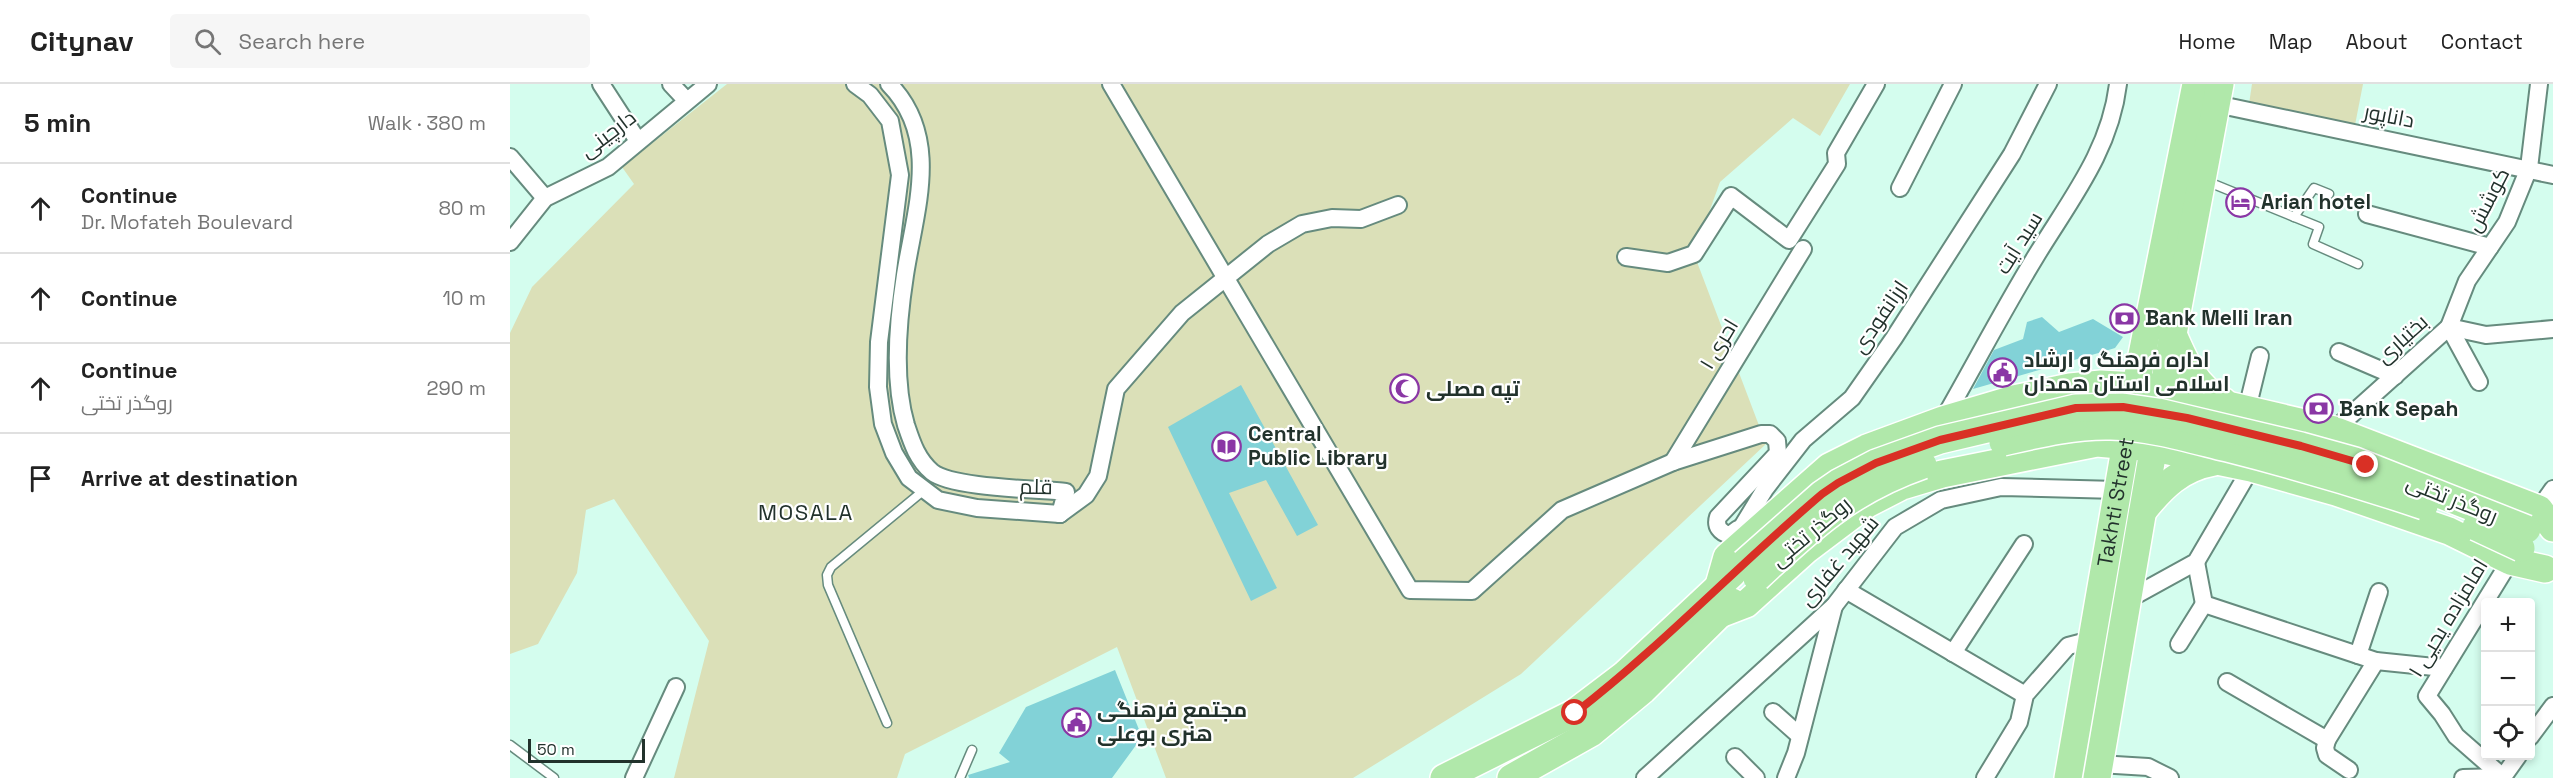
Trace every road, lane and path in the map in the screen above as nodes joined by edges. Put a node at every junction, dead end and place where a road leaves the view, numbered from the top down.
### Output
1 (601, 84) edge
2 (671, 84) edge
3 (708, 84) edge
4 (855, 84) edge
5 (889, 84) edge
6 (1111, 84) edge
7 (1876, 84) edge
8 (1953, 84) edge
9 (2048, 84) edge
10 (2118, 84) edge
11 (2196, 84) edge
12 (2539, 84) edge
13 (2218, 94) edge
14 (686, 100) junction
15 (638, 141) junction
16 (510, 157) edge
17 (2529, 168) junction
18 (2553, 174) edge
19 (2202, 179) junction
20 (1900, 188) dead end
21 (2329, 194) dead end
22 (545, 198) junction
23 (1398, 205) dead end
24 (2367, 214) dead end
25 (2294, 217) junction
26 (510, 242) edge
27 (1796, 244) junction
28 (2490, 247) junction
29 (1626, 257) dead end
30 (2358, 264) dead end
31 (1225, 276) junction
32 (2147, 325) junction
33 (2449, 327) junction
34 (2553, 330) edge
35 (2173, 334) junction
36 (2339, 352) dead end
37 (2260, 356) dead end
38 (2395, 376) junction
39 (2479, 382) dead end
40 (2100, 384) junction
41 (2136, 385) junction
42 (2070, 387) junction
43 (2164, 389) junction
44 (2240, 407) junction
45 (1943, 420) junction
46 (2334, 430) junction
47 (2097, 443) junction
48 (2125, 444) junction
49 (2154, 448) junction
50 (2036, 454) junction
51 (2180, 454) junction
52 (1673, 462) junction
53 (2216, 462) junction
54 (2251, 468) junction
55 (2118, 486) junction
56 (923, 491) junction
57 (2143, 511) junction
58 (1060, 514) junction
59 (2534, 527) edge
60 (1738, 530) junction
61 (2553, 536) edge
62 (2024, 544) dead end
63 (2196, 562) junction
64 (1743, 566) junction
65 (2549, 571) edge
66 (1846, 590) junction
67 (2379, 592) dead end
68 (2127, 600) junction
69 (2204, 604) junction
70 (1834, 606) junction
71 (1720, 614) junction
72 (2091, 640) junction
73 (2179, 644) dead end
74 (1953, 653) junction
75 (2358, 655) junction
76 (2376, 661) junction
77 (2444, 668) junction
78 (2228, 682) dead end
79 (676, 687) dead end
80 (2025, 695) junction
81 (2553, 706) edge
82 (1773, 712) dead end
83 (887, 723) dead end
84 (2535, 730) edge
85 (1800, 736) junction
86 (2327, 740) junction
87 (510, 746) edge
88 (972, 750) dead end
89 (1735, 757) dead end
90 (2515, 760) edge
91 (2349, 770) dead end
92 (2098, 771) edge
93 (1653, 776) edge
94 (2503, 777) edge
95 (554, 778) edge
96 (634, 778) edge
97 (960, 778) edge
98 (1444, 778) edge
99 (1511, 778) edge
100 (1756, 778) edge
101 (1786, 778) edge
102 (1985, 778) edge
103 (2068, 778) edge
104 (2170, 778) edge
105 (2463, 778) edge

1 - 15 street
2 - 14 street
3 - 14 street, دارچینی
4 - 56 street, قلم
5 - 58 street, قلم
6 - 31 street
7 - 27 street, احری ۱
8 - 20 street
9 - 60 street, ارزانفودی
10 - 45 street, سید آیت
11 - 32 main road, Takhti Street
12 - 17 street, کوشش
13 - 17 street, داناپور
13 - 19 main road, Takhti Street
14 - 15 street, دارچینی
15 - 22 street, دارچینی
16 - 22 street
17 - 18 street, داناپور
17 - 28 street, کوشش
19 - 25 lane
19 - 35 main road, Takhti Street
21 - 25 lane
22 - 26 street, دارچینی
23 - 31 street
24 - 28 street
25 - 30 lane
27 - 29 street
27 - 52 street, احری ۱
28 - 33 street, کوشش
31 - 52 street
31 - 58 street
32 - 41 main road, Takhti Street
32 - 42 main road
33 - 34 street, بختیاری
33 - 38 street, بختیاری
33 - 39 street
35 - 43 main road, Takhti Street
35 - 44 main road
36 - 38 street
37 - 44 street
38 - 46 street, بختیاری
40 - 41 main road
40 - 42 main road
40 - 47 main road
41 - 43 main road
41 - 48 main road, Takhti Street
42 - 45 main road
43 - 49 main road, Takhti Street
44 - 46 main road
44 - 51 main road
45 - 64 main road
46 - 59 main road
47 - 48 main road
47 - 50 main road
48 - 49 main road
48 - 55 main road, Takhti Street
49 - 51 main road
49 - 57 main road, Takhti Street
50 - 55 main road
50 - 71 main road
51 - 53 main road
52 - 60 street
53 - 54 main road
53 - 57 main road
54 - 59 main road
54 - 63 street
55 - 66 street, شهید غفاری
55 - 72 main road, Takhti Street
56 - 58 street, قلم
56 - 83 lane
57 - 68 main road, Takhti Street
59 - 61 main road
59 - 64 main road, روگذر تختی, bridge
59 - 65 main road
59 - 77 street, امامزاده یحیی ۱
60 - 64 street, ارزانفودی
62 - 74 street
63 - 68 street
63 - 69 street
64 - 71 main road
64 - 98 main road
66 - 70 street, شهید غفاری
66 - 74 street
67 - 75 street
68 - 92 main road, Takhti Street
69 - 73 street
69 - 75 street
70 - 85 street
70 - 93 street, شهید غفاری
71 - 99 main road
72 - 80 street
72 - 103 main road, Takhti Street
74 - 80 street
75 - 76 street
76 - 77 street
76 - 86 street
77 - 94 street, امامزاده یحیی ۱
78 - 86 street
79 - 96 street
80 - 102 street
81 - 84 street
82 - 85 street
85 - 101 street
86 - 91 street
87 - 95 lane
88 - 97 lane
89 - 100 street
90 - 94 street
92 - 104 street
94 - 105 street

